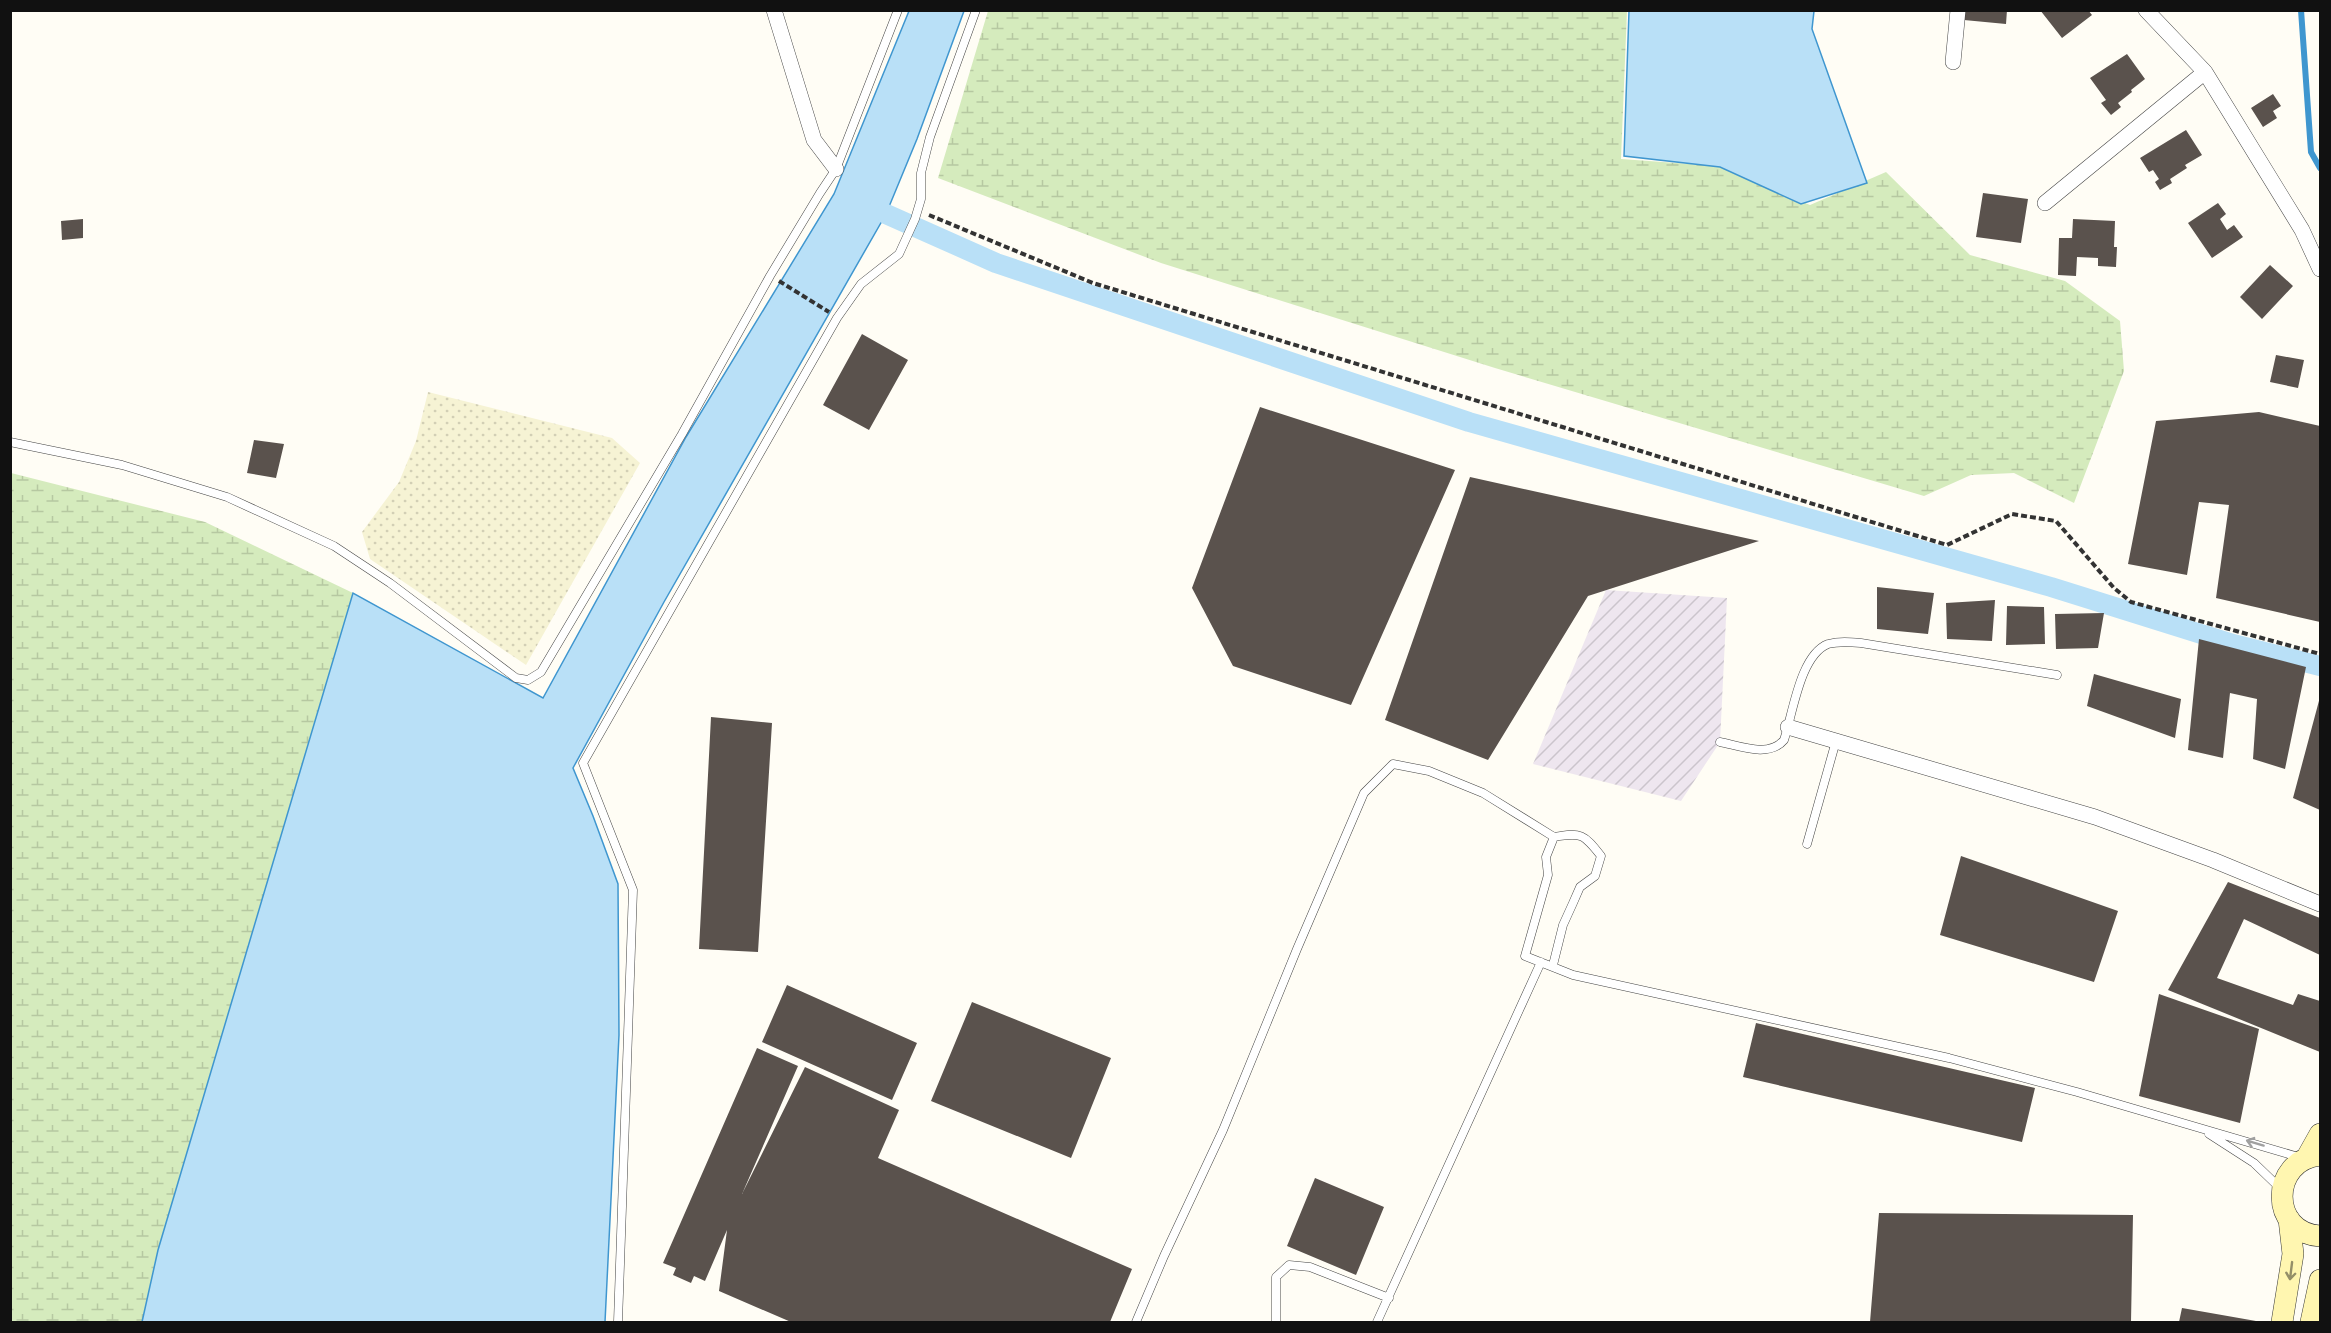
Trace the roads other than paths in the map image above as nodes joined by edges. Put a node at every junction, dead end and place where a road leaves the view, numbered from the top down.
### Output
1 (774, 10) edge
2 (898, 10) edge
3 (975, 10) edge
4 (1958, 10) edge
5 (2146, 10) edge
6 (1953, 62) dead end
7 (2205, 72) junction
8 (836, 169) junction
9 (2045, 203) dead end
10 (2320, 269) edge
11 (10, 442) edge
12 (2057, 675) dead end
13 (1788, 727) junction
14 (1836, 741) junction
15 (1720, 742) dead end
16 (1554, 837) junction
17 (1807, 844) dead end
18 (2320, 904) edge
19 (1541, 962) junction
20 (1552, 965) junction
21 (2203, 1130) junction
22 (2320, 1134) edge
23 (2313, 1157) edge
24 (2282, 1190) junction
25 (2289, 1219) junction
26 (2320, 1236) edge
27 (2320, 1280) edge
28 (1389, 1298) junction
29 (618, 1323) edge
30 (1136, 1323) edge
31 (1276, 1323) edge
32 (1377, 1323) edge
33 (2283, 1323) edge
34 (2311, 1323) edge

1 - 8 street
2 - 8 lane
3 - 29 lane
4 - 6 street
5 - 7 street
7 - 9 street
7 - 10 street
8 - 11 lane
12 - 13 lane
13 - 14 street
13 - 15 lane
14 - 17 lane
14 - 18 street
16 - 19 lane
16 - 20 lane
16 - 30 lane
19 - 20 lane
19 - 28 lane
20 - 21 lane
23 -> 21 lane
21 - 24 lane
22 - 23 main road
23 - 24 main road
24 - 25 main road
25 - 26 main road
25 -> 33 main road
27 - 34 main road
28 - 31 lane
28 - 32 lane

